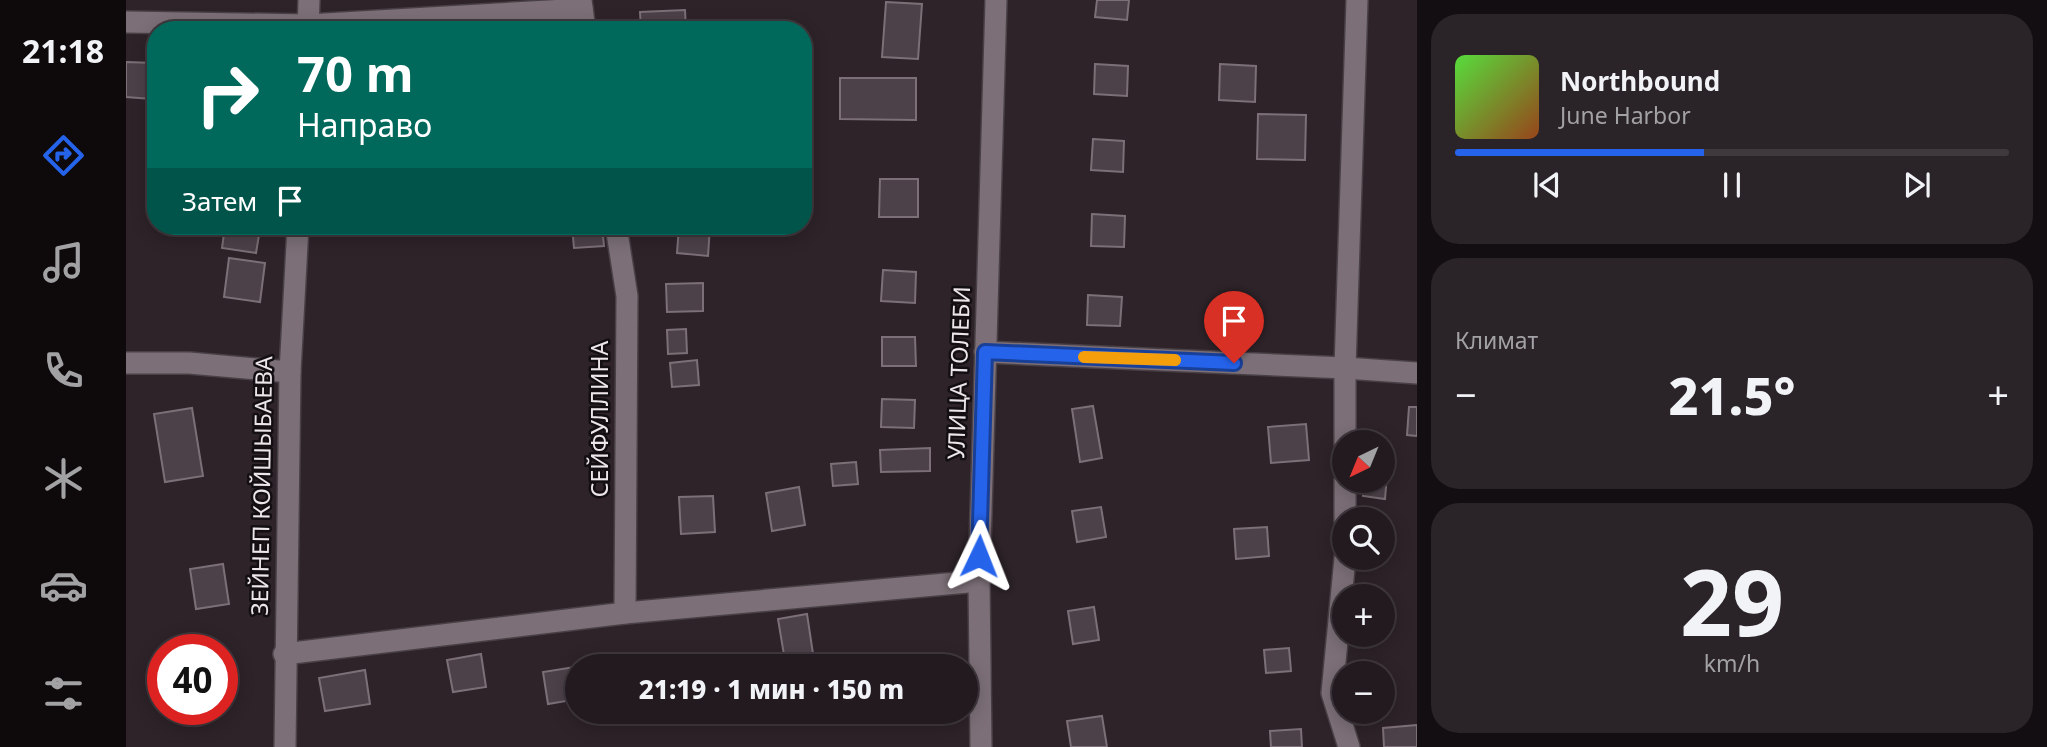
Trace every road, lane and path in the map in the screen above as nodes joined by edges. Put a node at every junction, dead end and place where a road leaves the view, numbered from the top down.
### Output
1 (309, 0) edge
2 (996, 0) edge
3 (1356, 0) edge
4 (583, 13) edge
5 (308, 21) edge
6 (426, 21) edge
7 (126, 22) edge
8 (147, 23) edge
9 (298, 235) edge
10 (617, 235) edge
11 (985, 352) junction
12 (126, 363) edge
13 (1345, 368) junction
14 (290, 372) junction
15 (1417, 373) edge
16 (1345, 430) edge
17 (1344, 570) edge
18 (979, 581) junction
19 (625, 613) junction
20 (285, 654) junction
21 (285, 747) edge
22 (981, 747) edge
23 (1349, 747) edge

1 - 5 street
2 - 11 street, УЛИЦА ТОЛЕБИ
3 - 13 street
4 - 6 street
7 - 8 street
9 - 14 street, ЗЕЙНЕП КОЙШЫБАЕВА
10 - 19 street, СЕЙФУЛЛИНА
11 - 13 street
11 - 18 street, УЛИЦА ТОЛЕБИ
12 - 14 street
13 - 15 street
13 - 16 street
14 - 20 street, ЗЕЙНЕП КОЙШЫБАЕВА
17 - 23 street
18 - 19 street
18 - 22 street, УЛИЦА ТОЛЕБИ
19 - 20 street
20 - 21 street, ЗЕЙНЕП КОЙШЫБАЕВА

